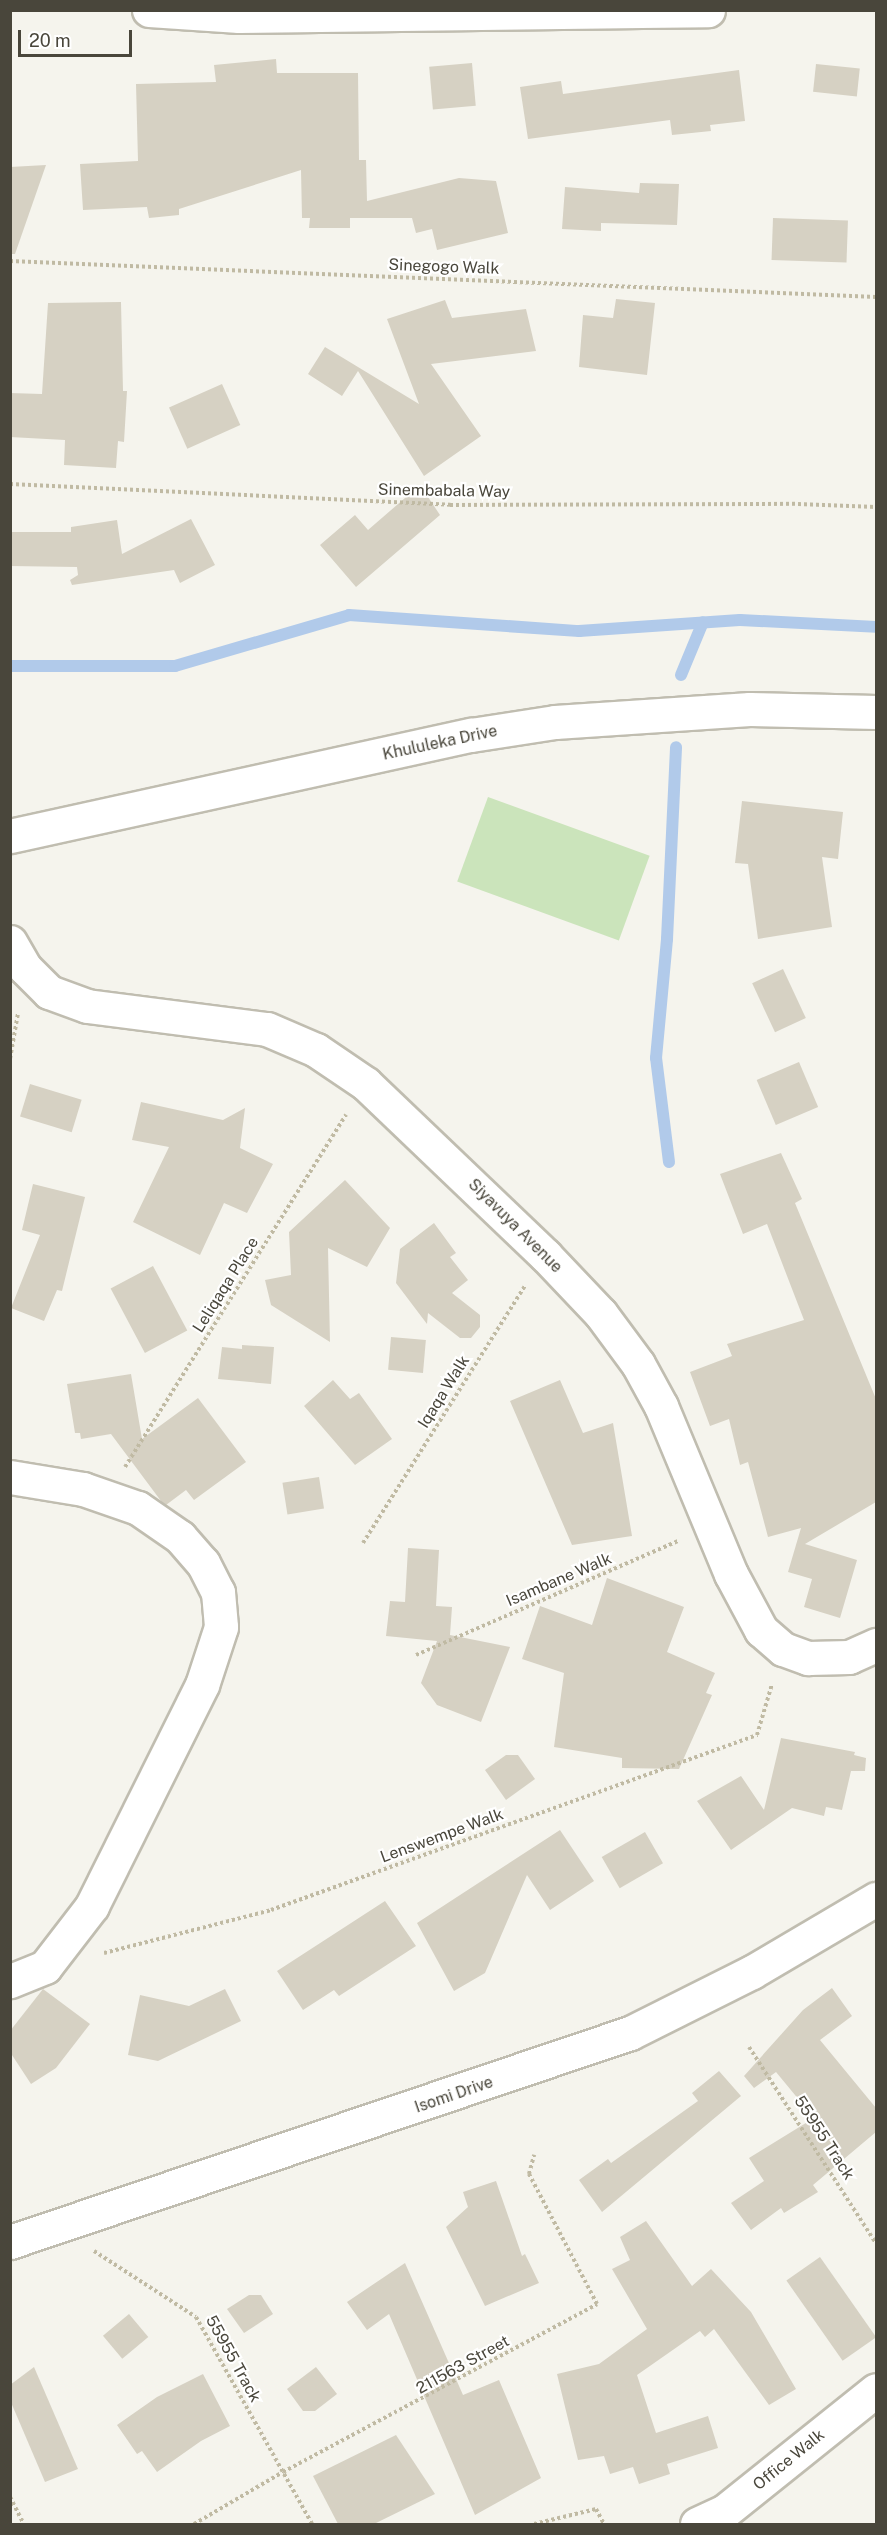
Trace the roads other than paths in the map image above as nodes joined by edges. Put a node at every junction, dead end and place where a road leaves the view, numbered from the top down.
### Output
1 (149, 10) edge
2 (708, 10) edge
3 (876, 712) edge
4 (10, 836) edge
5 (10, 942) edge
6 (10, 1477) edge
7 (876, 1645) edge
8 (876, 1899) edge
9 (10, 1981) edge
10 (10, 2242) edge
11 (876, 2390) edge
12 (697, 2524) edge

1 - 2 street
3 - 4 street, Khululeka Drive
5 - 7 street, Siyavuya Avenue
6 - 9 street
8 - 10 street, Isomi Drive
11 - 12 street, Office Walk

